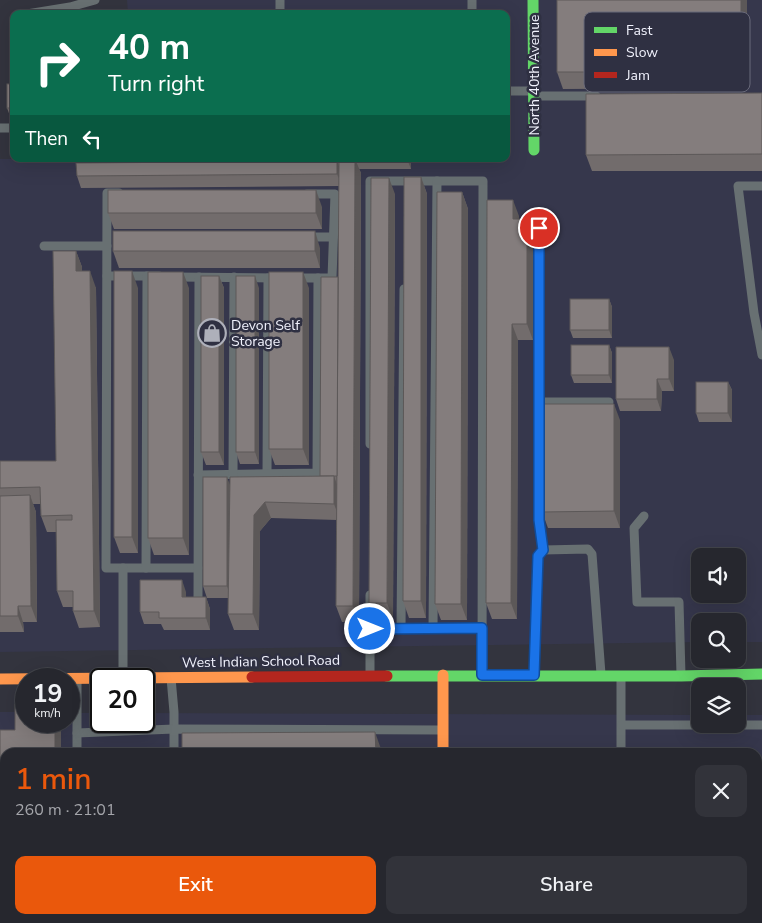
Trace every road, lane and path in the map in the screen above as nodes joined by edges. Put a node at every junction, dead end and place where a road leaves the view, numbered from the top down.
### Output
1 (95, 0) edge
2 (533, 0) edge
3 (52, 10) edge
4 (510, 91) edge
5 (534, 94) junction
6 (606, 96) edge
7 (534, 150) dead end
8 (404, 181) junction
9 (437, 181) junction
10 (762, 186) edge
11 (404, 191) edge
12 (127, 193) edge
13 (295, 194) edge
14 (539, 228) dead end
15 (107, 235) junction
16 (117, 235) edge
17 (294, 236) edge
18 (333, 237) junction
19 (44, 246) dead end
20 (107, 246) junction
21 (107, 276) junction
22 (147, 276) junction
23 (199, 277) junction
24 (234, 277) junction
25 (268, 278) junction
26 (318, 278) junction
27 (404, 280) edge
28 (762, 355) edge
29 (539, 402) junction
30 (609, 402) edge
31 (370, 450) edge
32 (267, 474) junction
33 (198, 475) junction
34 (233, 475) junction
35 (644, 516) dead end
36 (543, 550) junction
37 (123, 568) junction
38 (146, 568) junction
39 (198, 568) junction
40 (370, 589) edge
41 (198, 599) edge
42 (433, 628) junction
43 (482, 628) junction
44 (370, 629) junction
45 (401, 629) junction
46 (123, 668) edge
47 (601, 674) junction
48 (621, 674) junction
49 (762, 674) edge
50 (370, 675) junction
51 (443, 675) junction
52 (482, 675) junction
53 (534, 675) junction
54 (681, 676) junction
55 (155, 677) edge
56 (171, 677) junction
57 (0, 679) edge
58 (15, 679) edge
59 (622, 725) junction
60 (762, 725) edge
61 (174, 729) junction
62 (443, 730) junction
63 (77, 733) edge
64 (80, 733) edge
65 (77, 748) edge
66 (174, 748) edge
67 (443, 748) edge
68 (621, 748) edge

1 - 3 lane
2 - 5 main road, North 40th Avenue
4 - 5 lane
5 - 6 lane
5 - 7 main road, North 40th Avenue
8 - 9 lane
8 - 11 lane
8 - 31 lane
9 - 42 lane
9 - 43 lane
10 - 28 lane
12 - 15 lane
13 - 18 lane
14 - 29 lane
15 - 16 lane
15 - 20 lane
17 - 18 lane
18 - 26 lane
19 - 20 lane
20 - 21 lane
21 - 22 lane
21 - 37 lane
22 - 23 lane
22 - 38 lane
23 - 24 lane
23 - 33 lane
24 - 25 lane
24 - 34 lane
25 - 26 lane
25 - 32 lane
26 - 32 lane
27 - 45 lane
29 - 30 lane
29 - 36 lane
32 - 34 lane
33 - 34 lane
33 - 39 lane
35 - 54 lane
36 - 47 lane
36 - 53 lane
37 - 38 lane
37 - 46 lane
38 - 39 lane
39 - 41 lane
40 - 44 lane
42 - 43 lane
42 - 45 lane
43 - 52 lane
44 - 45 lane
44 - 50 lane
47 - 48 main road, West Indian School Road
47 - 53 main road, West Indian School Road
48 - 54 main road, West Indian School Road
48 - 59 lane
49 - 54 main road, West Indian School Road
50 - 51 main road, West Indian School Road
50 - 56 main road, West Indian School Road
51 - 52 main road, West Indian School Road
51 - 62 main road
52 - 53 main road, West Indian School Road
55 - 56 main road, West Indian School Road
56 - 61 lane
57 - 58 main road, West Indian School Road
59 - 60 lane
59 - 68 lane
61 - 62 lane
61 - 64 lane
61 - 66 lane
62 - 67 main road
63 - 65 lane

